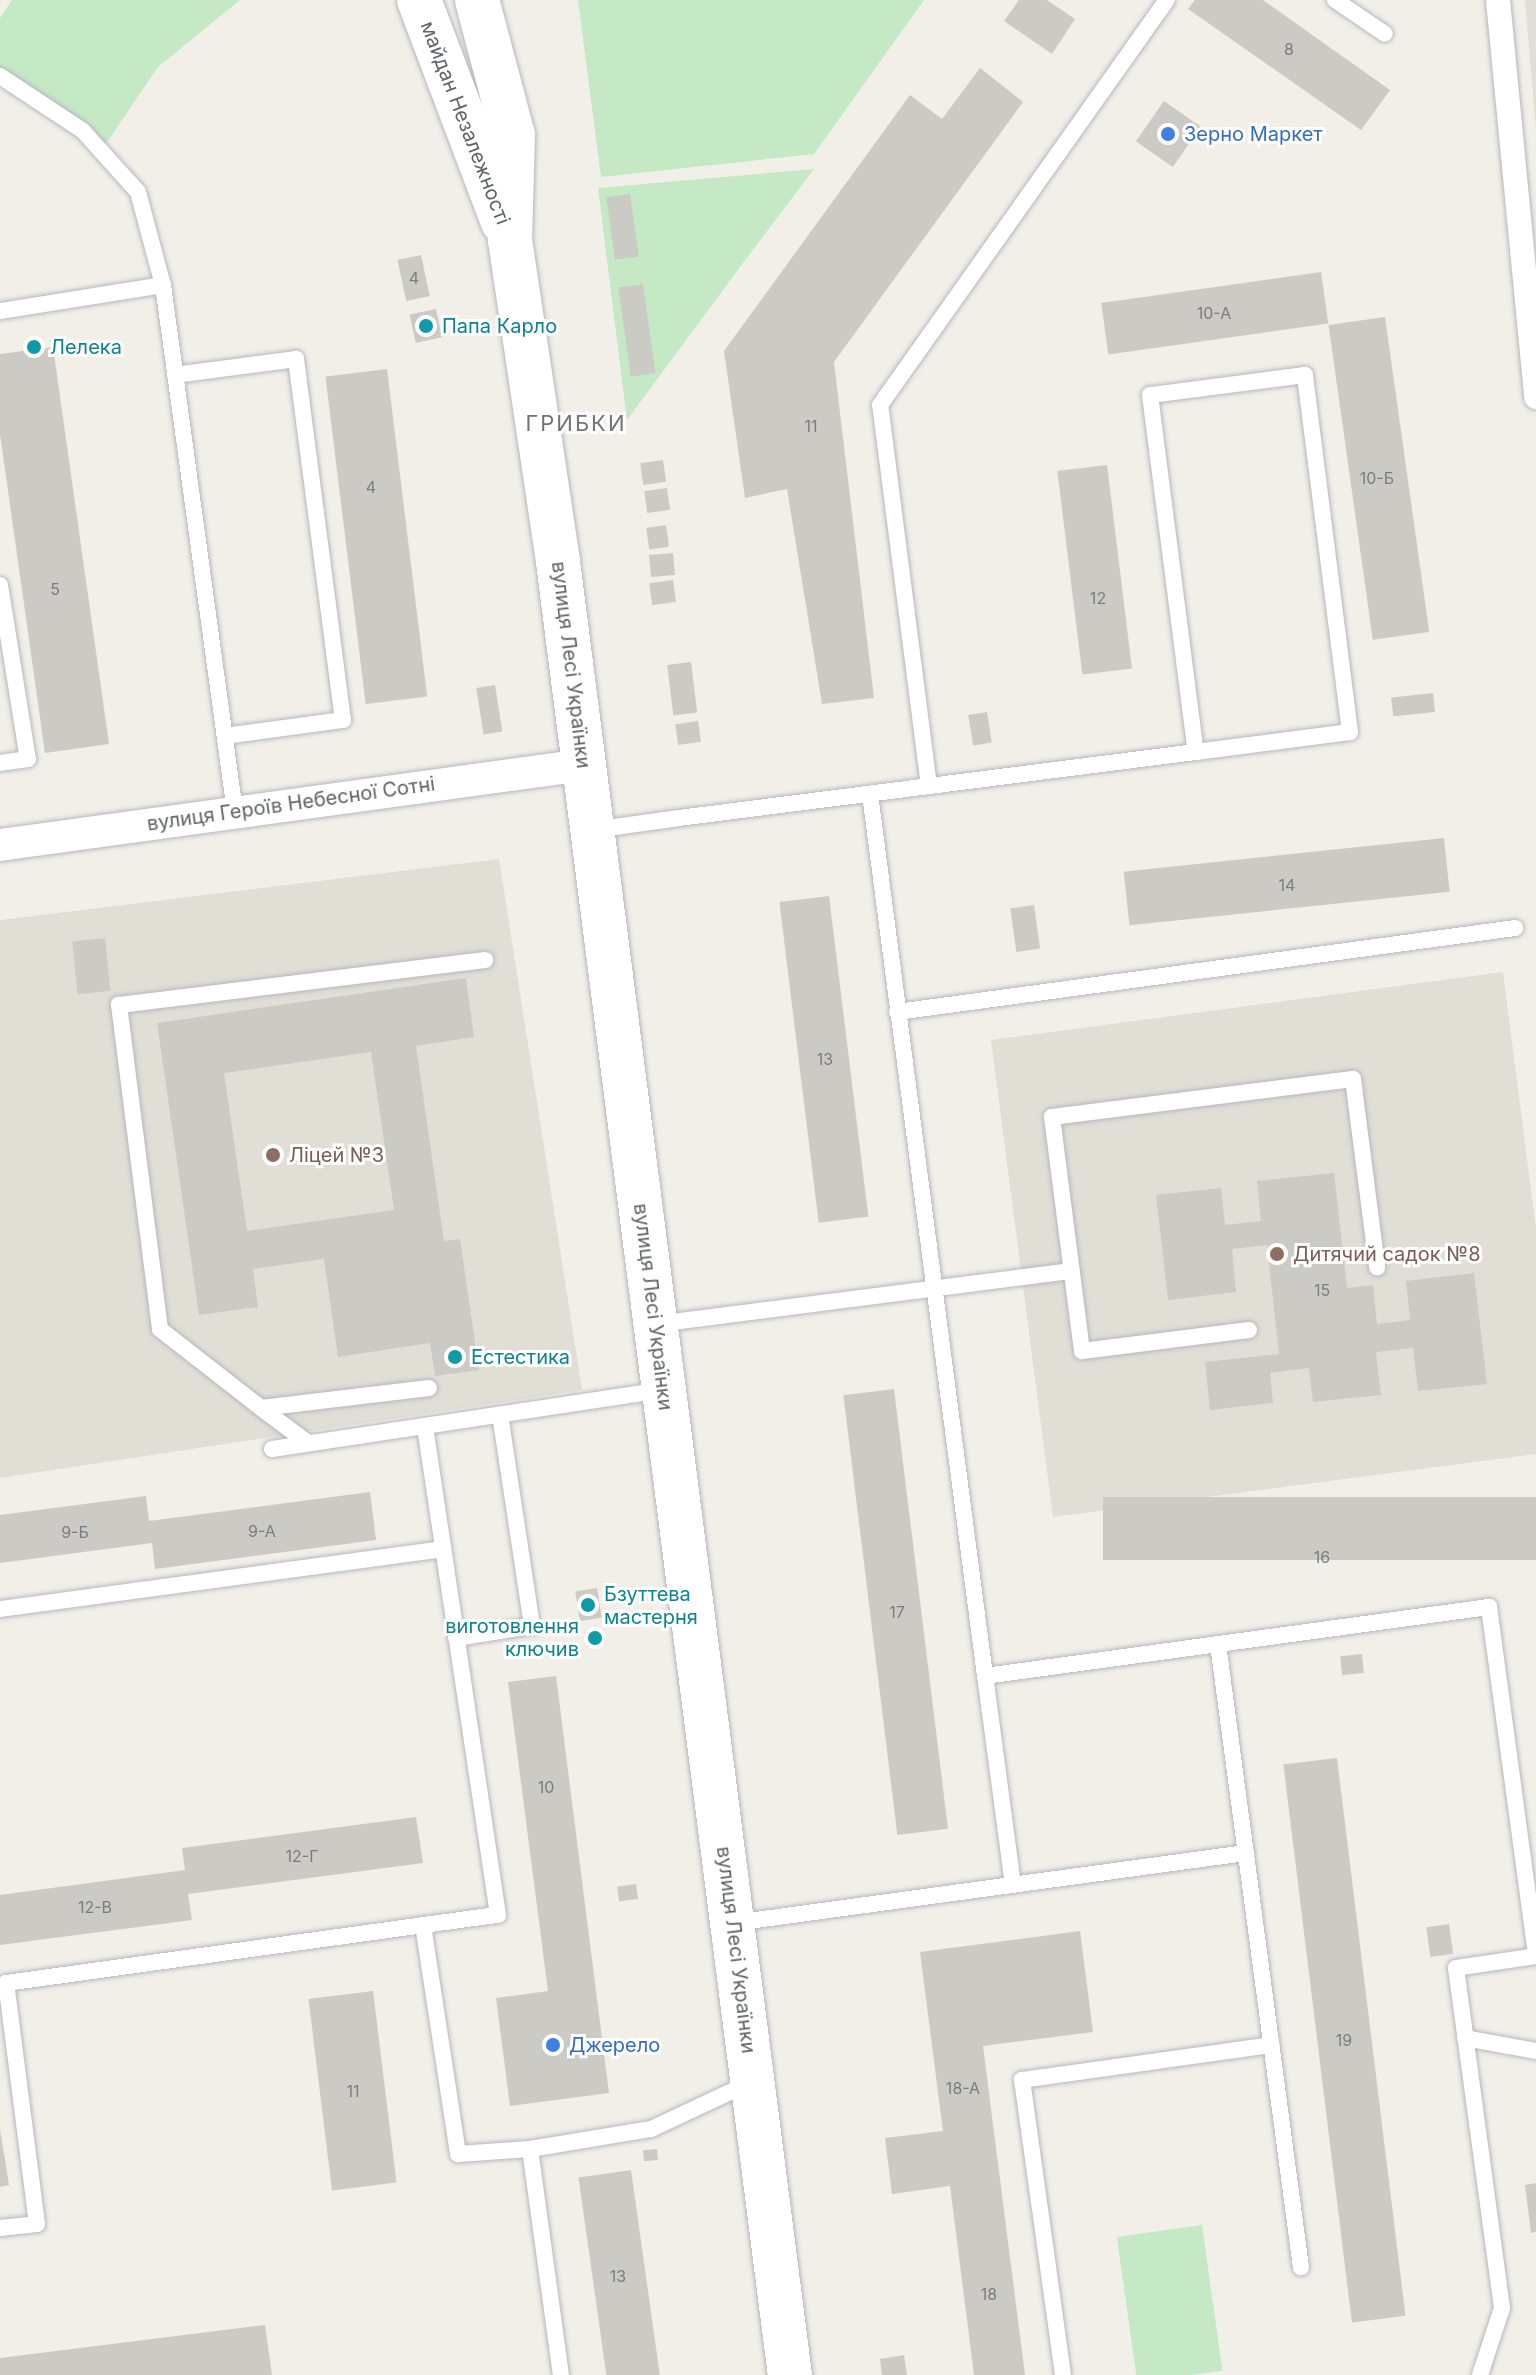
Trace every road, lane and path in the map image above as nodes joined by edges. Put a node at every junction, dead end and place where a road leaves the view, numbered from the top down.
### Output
1 (419, 0) edge
2 (477, 0) edge
3 (507, 0) edge
4 (1335, 0) edge
5 (1498, 0) edge
6 (1159, 3) edge
7 (1385, 34) dead end
8 (0, 76) edge
9 (513, 135) junction
10 (510, 240) junction
11 (163, 285) junction
12 (0, 311) edge
13 (175, 375) junction
14 (1536, 397) edge
15 (0, 585) edge
16 (225, 736) junction
17 (1196, 752) junction
18 (0, 763) edge
19 (583, 765) junction
20 (929, 786) junction
21 (870, 794) junction
22 (235, 812) junction
23 (592, 831) junction
24 (0, 845) edge
25 (1515, 928) dead end
26 (485, 960) dead end
27 (897, 1012) junction
28 (1377, 1267) dead end
29 (1072, 1271) junction
30 (934, 1290) junction
31 (655, 1324) junction
32 (1249, 1330) dead end
33 (429, 1388) dead end
34 (663, 1389) junction
35 (261, 1408) junction
36 (500, 1414) junction
37 (425, 1426) junction
38 (308, 1443) junction
39 (272, 1449) dead end
40 (443, 1549) junction
41 (0, 1609) edge
42 (456, 1638) junction
43 (1218, 1644) junction
44 (985, 1676) junction
45 (1246, 1853) junction
46 (1013, 1885) junction
47 (732, 1923) junction
48 (423, 1925) junction
49 (1536, 1956) edge
50 (1465, 2038) junction
51 (1272, 2045) junction
52 (1536, 2051) edge
53 (753, 2081) junction
54 (530, 2149) junction
55 (0, 2228) edge
56 (1301, 2268) dead end
57 (561, 2375) edge
58 (790, 2375) edge
59 (1063, 2375) edge
60 (1480, 2375) edge

1 - 10 main road, майдан Незалежності
2 - 9 main road, майдан Незалежності
3 - 9 main road
4 - 7 lane
5 - 14 street
6 - 20 lane
8 - 11 lane
9 - 10 main road, майдан Незалежності
10 - 19 main road, вулиця Лесі Українки
11 - 12 lane
11 - 13 lane
13 - 16 lane
13 - 16 lane
15 - 18 lane
16 - 22 lane
17 - 17 lane
17 - 20 lane
19 - 22 street, вулиця Героїв Небесної Сотні
19 - 23 main road, вулиця Лесі Українки
20 - 21 lane
21 - 23 lane
21 - 27 lane
22 - 24 street, вулиця Героїв Небесної Сотні
23 - 31 main road, вулиця Лесі Українки
25 - 27 lane
26 - 35 lane
27 - 30 lane
28 - 29 lane
29 - 30 lane
29 - 32 lane
30 - 31 lane
30 - 44 lane
31 - 34 main road, вулиця Лесі Українки
33 - 35 lane
34 - 36 lane
34 - 47 main road, вулиця Лесі Українки
35 - 38 lane
36 - 37 lane
36 - 42 lane
37 - 38 lane
37 - 40 lane
38 - 39 lane
40 - 41 lane
40 - 42 lane
42 - 48 lane
43 - 44 lane
43 - 45 lane
43 - 49 lane
44 - 46 lane
45 - 46 lane
45 - 51 lane
46 - 47 lane
47 - 53 main road, вулиця Лесі Українки
48 - 54 lane
48 - 55 lane
49 - 50 lane
50 - 52 lane
50 - 60 lane
51 - 56 lane
51 - 59 lane
53 - 54 lane
53 - 58 main road, вулиця Лесі Українки
54 - 57 lane

